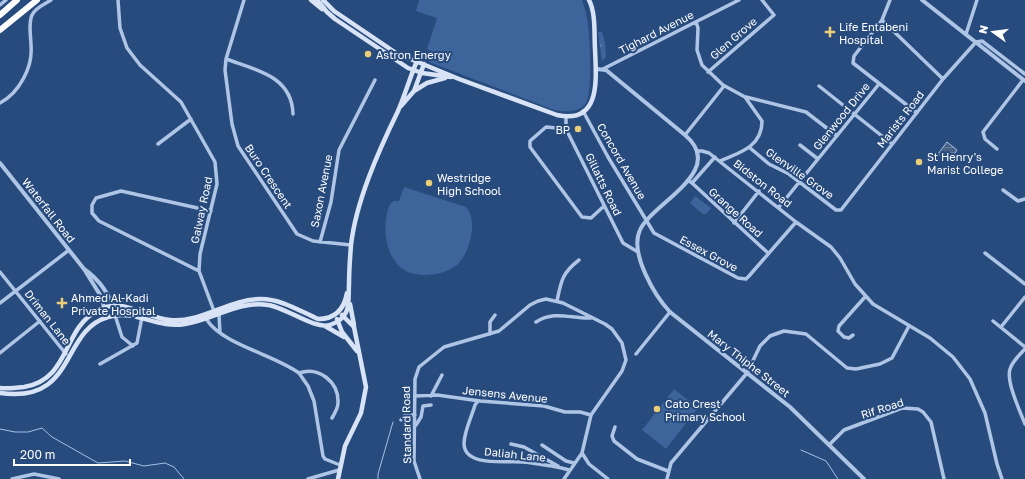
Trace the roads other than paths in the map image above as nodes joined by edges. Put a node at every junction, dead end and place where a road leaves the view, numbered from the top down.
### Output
1 (6, 0) edge
2 (17, 0) edge
3 (37, 0) edge
4 (51, 0) edge
5 (118, 0) edge
6 (244, 0) edge
7 (311, 0) edge
8 (317, 0) edge
9 (324, 0) edge
10 (588, 0) edge
11 (739, 0) edge
12 (762, 0) edge
13 (890, 0) edge
14 (922, 0) edge
15 (977, 0) edge
16 (0, 5) edge
17 (327, 12) junction
18 (0, 15) edge
19 (882, 20) junction
20 (696, 22) junction
21 (0, 30) edge
22 (966, 34) junction
23 (976, 42) junction
24 (226, 59) junction
25 (417, 61) junction
26 (424, 64) junction
27 (596, 69) junction
28 (603, 69) junction
29 (413, 70) junction
30 (708, 72) junction
31 (422, 73) junction
32 (1025, 73) edge
33 (449, 77) junction
34 (459, 79) junction
35 (943, 79) junction
36 (375, 80) dead end
37 (1024, 80) edge
38 (879, 84) junction
39 (724, 86) junction
40 (819, 86) dead end
41 (414, 91) junction
42 (746, 97) junction
43 (0, 103) edge
44 (398, 109) junction
45 (583, 112) junction
46 (917, 113) junction
47 (293, 114) dead end
48 (854, 114) junction
49 (566, 116) junction
50 (191, 119) junction
51 (566, 129) junction
52 (685, 135) junction
53 (837, 136) junction
54 (158, 144) dead end
55 (892, 144) junction
56 (800, 145) dead end
57 (750, 148) junction
58 (997, 149) dead end
59 (696, 151) junction
60 (715, 157) junction
61 (818, 159) junction
62 (720, 161) junction
63 (0, 163) edge
64 (690, 182) junction
65 (800, 182) junction
66 (1002, 190) dead end
67 (759, 191) junction
68 (1025, 199) edge
69 (604, 206) junction
70 (779, 207) junction
71 (841, 210) joint
72 (211, 211) junction
73 (646, 220) junction
74 (796, 222) junction
75 (734, 223) junction
76 (320, 242) junction
77 (351, 245) junction
78 (69, 250) junction
79 (638, 252) junction
80 (985, 253) dead end
81 (768, 254) junction
82 (579, 260) dead end
83 (84, 269) junction
84 (199, 271) junction
85 (0, 272) edge
86 (1025, 284) edge
87 (349, 286) junction
88 (16, 291) junction
89 (1025, 296) edge
90 (866, 297) junction
91 (557, 301) junction
92 (350, 302) junction
93 (0, 303) edge
94 (114, 305) junction
95 (104, 308) junction
96 (214, 311) junction
97 (670, 312) junction
98 (337, 314) junction
99 (115, 315) junction
100 (219, 315) junction
101 (343, 316) junction
102 (495, 316) dead end
103 (106, 317) junction
104 (142, 317) junction
105 (592, 318) junction
106 (207, 320) junction
107 (40, 321) junction
108 (337, 321) junction
109 (993, 321) dead end
110 (536, 322) dead end
111 (325, 326) junction
112 (909, 326) junction
113 (354, 327) junction
114 (1001, 327) junction
115 (220, 333) junction
116 (490, 334) junction
117 (853, 335) dead end
118 (347, 339) junction
119 (133, 346) junction
120 (1025, 348) edge
121 (0, 353) edge
122 (66, 354) junction
123 (359, 354) junction
124 (636, 354) dead end
125 (100, 364) dead end
126 (300, 373) junction
127 (747, 373) junction
128 (442, 375) dead end
129 (0, 388) edge
130 (0, 393) edge
131 (415, 396) junction
132 (431, 396) junction
133 (478, 401) junction
134 (431, 405) dead end
135 (415, 415) junction
136 (591, 415) junction
137 (332, 418) dead end
138 (401, 420) dead end
139 (1025, 424) edge
140 (416, 425) junction
141 (615, 427) dead end
142 (511, 444) dead end
143 (830, 444) junction
144 (542, 445) dead end
145 (582, 453) junction
146 (574, 463) junction
147 (561, 467) junction
148 (340, 468) junction
149 (570, 470) junction
150 (668, 471) junction
151 (12, 479) edge
152 (59, 479) edge
153 (308, 479) edge
154 (338, 479) edge
155 (420, 479) edge
156 (564, 479) edge
157 (608, 479) edge
158 (667, 479) edge
159 (864, 479) edge
160 (944, 479) edge
161 (1002, 479) edge

1 - 16 street
2 - 18 highway
3 - 21 highway
4 - 43 street
5 - 50 street, Galway Road
6 - 24 street, Buro Crescent
7 - 17 main road
8 - 17 main road
9 - 25 main road
10 - 27 main road
11 - 20 street, Tighard Avenue
12 - 30 street, Glen Grove
13 - 19 street, Glenwood Drive
14 - 22 street
15 - 22 street
17 - 29 main road
19 - 35 street
19 - 38 street, Glenwood Drive
20 - 28 street, Tighard Avenue
20 - 30 street
22 - 23 street
23 - 32 street
23 - 35 street, Marists Road
23 - 37 street
24 - 47 street
24 - 76 street, Buro Crescent
25 - 26 main road
25 - 29 main road
26 - 31 main road
26 - 34 main road
27 - 28 street
27 - 45 main road
28 - 52 street
29 - 31 main road
29 - 44 main road
30 - 39 street
31 - 33 main road
31 - 41 main road
33 - 34 main road
33 - 41 main road
34 - 49 main road
35 - 46 street, Marists Road
36 - 76 street, Saxon Avenue
37 - 58 street
38 - 46 street
38 - 48 street, Glenwood Drive
39 - 42 street
39 - 52 street
40 - 48 street
41 - 44 main road
42 - 53 street
42 - 57 street
44 - 77 main road
45 - 49 main road
45 - 73 street, Concord Avenue
46 - 55 street, Marists Road
48 - 53 street, Glenwood Drive
48 - 55 street
49 - 51 street, Gillatts Road
50 - 54 street
50 - 72 street, Galway Road
51 - 69 street, Gillatts Road
51 - 69 street
52 - 59 street
53 - 61 street, Glenwood Drive
55 - 71 street, Marists Road
56 - 61 street
57 - 62 street
57 - 65 street, Glenville Grove
59 - 60 street, Bidston Road
59 - 64 street
60 - 62 street, Bidston Road
60 - 64 street
61 - 65 street, Glenwood Drive
62 - 67 street, Bidston Road
63 - 78 street, Waterfall Road
64 - 73 street
64 - 75 street, Grange Road
65 - 70 street, Glenwood Drive
65 - 71 street, Glenville Grove
66 - 68 street
67 - 70 street, Bidston Road
67 - 75 street
69 - 79 street, Gillatts Road
70 - 74 street, Bidston Road
72 - 84 street, Galway Road
72 - 84 street
73 - 79 street
73 - 81 street, Essex Grove
74 - 81 street, Essex Grove
74 - 90 street, Bidston Road
75 - 81 street, Grange Road
76 - 77 street, Buro Crescent
77 - 87 main road
78 - 83 street, Waterfall Road
78 - 88 street
79 - 97 street, Mary Thiphe Street
80 - 86 street
82 - 91 street
83 - 94 street, Waterfall Road
83 - 95 street, Waterfall Road
84 - 96 street, Galway Road
85 - 88 street, Driman Lane
87 - 92 main road
87 - 98 main road
88 - 93 street
88 - 107 street, Driman Lane
89 - 114 street
90 - 112 street, Bidston Road
90 - 117 street
91 - 105 street
91 - 116 street
92 - 101 main road
92 - 113 main road
94 - 95 main road
94 - 96 main road
94 - 99 street
95 - 103 street, Waterfall Road
95 - 122 main road
96 - 98 main road
97 - 124 street
97 - 127 street, Mary Thiphe Street
98 - 101 main road
98 - 108 main road
99 - 103 main road
99 - 104 main road
99 - 119 street
100 - 106 main road
100 - 111 main road
100 - 115 street
101 - 108 main road
101 - 113 main road
102 - 116 street
103 - 130 main road
104 - 106 main road
104 - 119 street
105 - 110 street
105 - 136 street
106 - 115 street
107 - 121 street
107 - 122 street, Driman Lane
108 - 111 main road
108 - 118 main road
109 - 114 street
111 - 118 main road
112 - 127 street
112 - 161 street, Bidston Road
113 - 123 main road
114 - 120 street
115 - 126 street
116 - 131 street, Standard Road
118 - 123 main road
119 - 125 street
120 - 139 street
122 - 129 main road
123 - 148 main road
126 - 137 street
126 - 148 street
127 - 143 street, Mary Thiphe Street
127 - 150 street
128 - 132 street
131 - 132 street, Jensens Avenue
131 - 135 street, Standard Road
132 - 133 street, Jensens Avenue
133 - 136 street, Jensens Avenue
133 - 147 street, Daliah Lane
134 - 140 street
135 - 138 street
135 - 140 street, Standard Road
136 - 145 street
140 - 155 street, Standard Road
141 - 150 street
142 - 147 street
143 - 159 street, Mary Thiphe Street
143 - 160 street, Rif Road
144 - 146 street
145 - 146 street
145 - 157 street
146 - 149 street
147 - 149 street, Daliah Lane
148 - 153 street
148 - 154 main road
149 - 156 street
150 - 158 street
151 - 152 street

